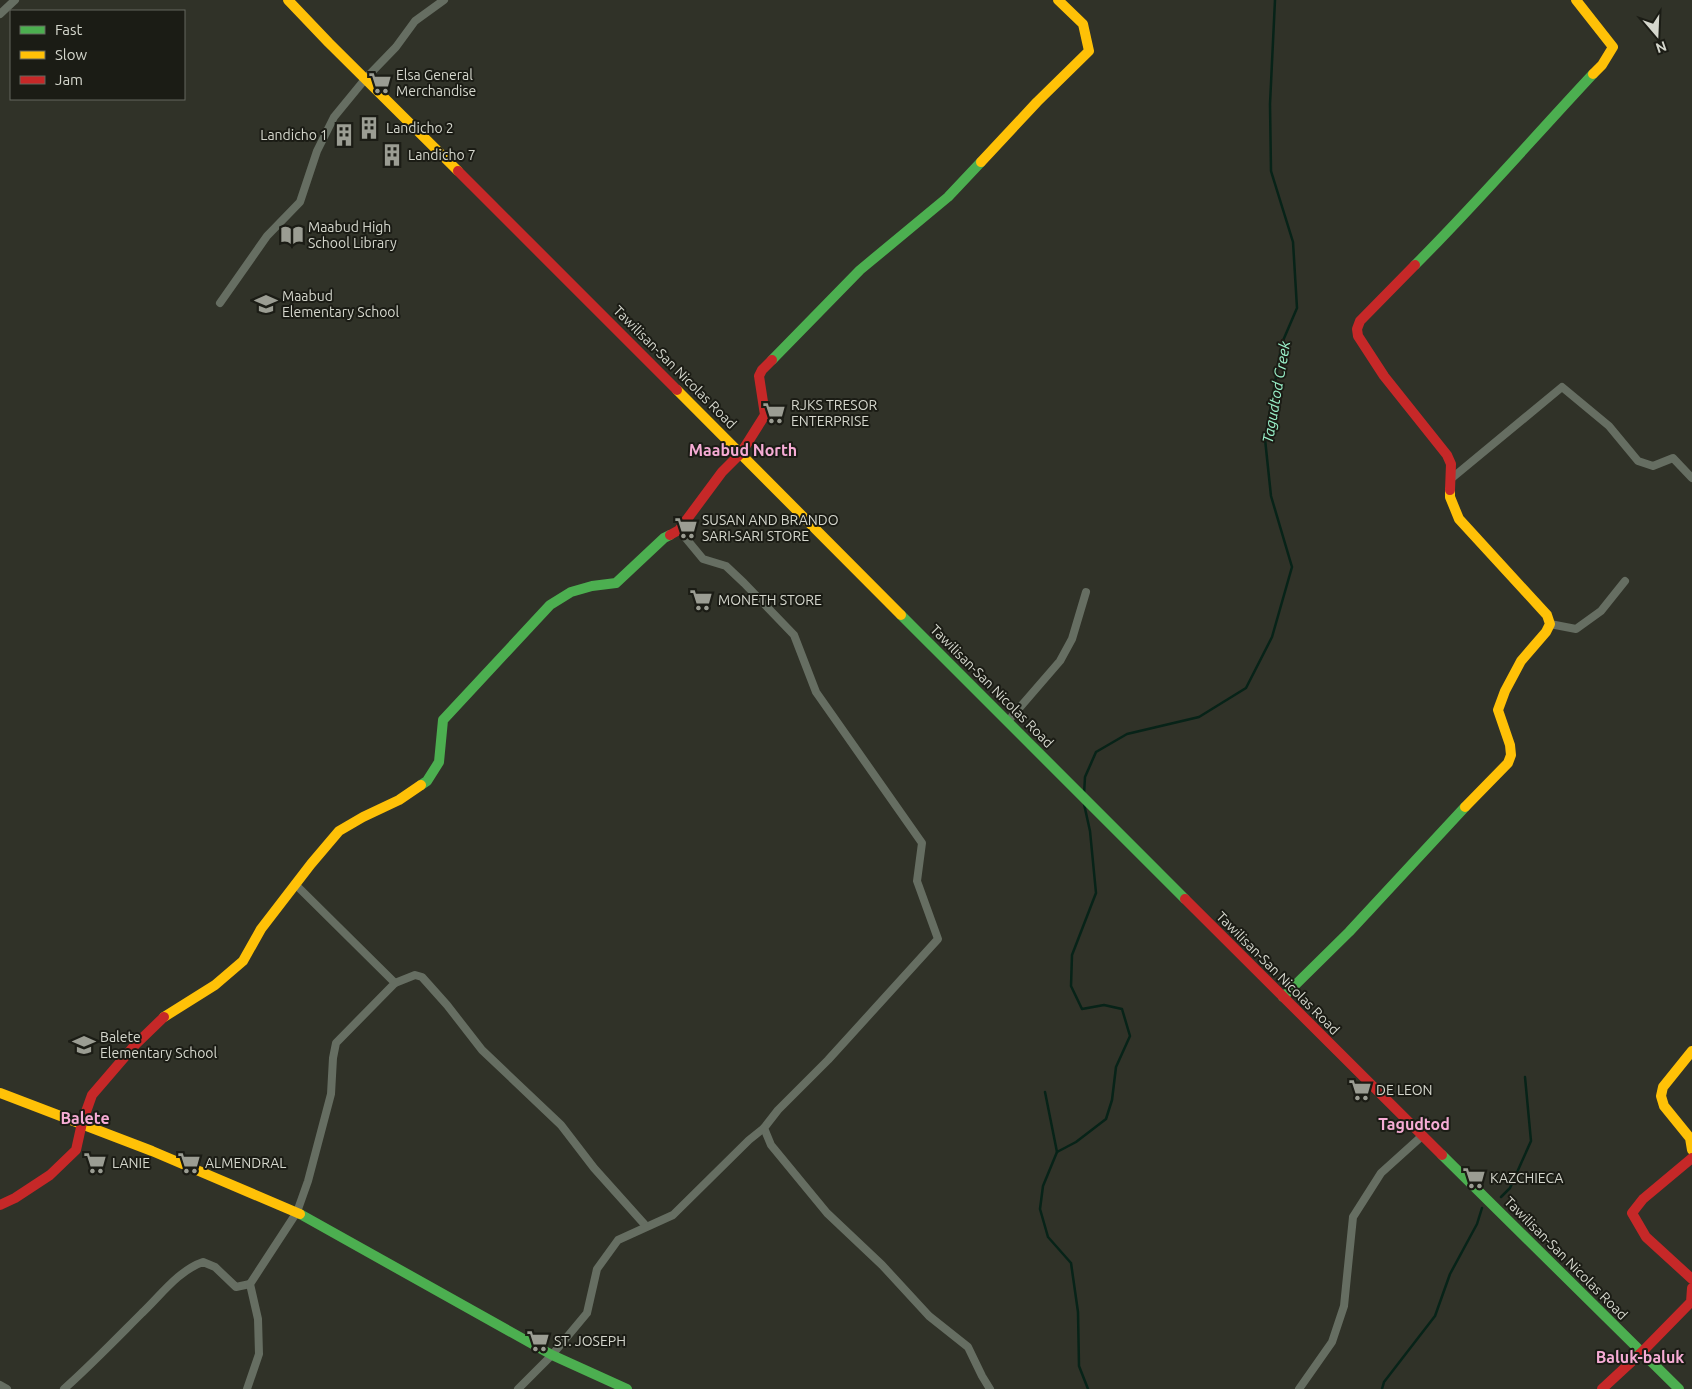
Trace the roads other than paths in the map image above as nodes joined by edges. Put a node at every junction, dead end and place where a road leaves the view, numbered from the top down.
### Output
1 (14, 0) edge
2 (288, 0) edge
3 (444, 0) edge
4 (1058, 0) edge
5 (1576, 0) edge
6 (0, 14) edge
7 (366, 78) junction
8 (220, 303) dead end
9 (741, 453) junction
10 (1452, 478) junction
11 (1692, 478) edge
12 (678, 530) junction
13 (1625, 581) dead end
14 (1086, 592) dead end
15 (1550, 624) junction
16 (1008, 721) junction
17 (295, 884) junction
18 (395, 983) junction
19 (1283, 997) junction
20 (1692, 1051) edge
21 (0, 1093) edge
22 (82, 1123) junction
23 (764, 1128) junction
24 (1422, 1136) junction
25 (1692, 1150) edge
26 (1692, 1158) edge
27 (0, 1205) edge
28 (297, 1212) junction
29 (646, 1226) junction
30 (1692, 1279) edge
31 (250, 1284) junction
32 (1692, 1288) edge
33 (1642, 1352) junction
34 (552, 1355) junction
35 (0, 1384) edge
36 (7, 1389) edge
37 (64, 1389) edge
38 (247, 1389) edge
39 (518, 1389) edge
40 (627, 1389) edge
41 (990, 1389) edge
42 (1299, 1389) edge
43 (1602, 1389) edge
44 (1679, 1389) edge

1 - 6 street
2 - 7 street, Tawilisan-San Nicolas Road
3 - 7 street
4 - 9 street
5 - 10 street
7 - 8 street
7 - 9 street, Tawilisan-San Nicolas Road
9 - 12 street
9 - 16 street, Tawilisan-San Nicolas Road
10 - 11 street
10 - 15 street
12 - 17 street
12 - 23 street
13 - 15 street
14 - 16 street
15 - 19 street
16 - 19 street, Tawilisan-San Nicolas Road
17 - 18 street
17 - 22 street
18 - 28 street
18 - 29 street
19 - 24 street, Tawilisan-San Nicolas Road
20 - 25 street
21 - 22 street
22 - 27 street
22 - 28 street
23 - 29 street
23 - 41 street
24 - 33 street, Tawilisan-San Nicolas Road
24 - 42 street
26 - 30 street
28 - 31 street
28 - 34 street
29 - 34 street
31 - 37 street
31 - 38 street
32 - 33 street
33 - 43 street
33 - 44 street, Tawilisan-San Nicolas Road
34 - 39 street
34 - 40 street
35 - 36 street

